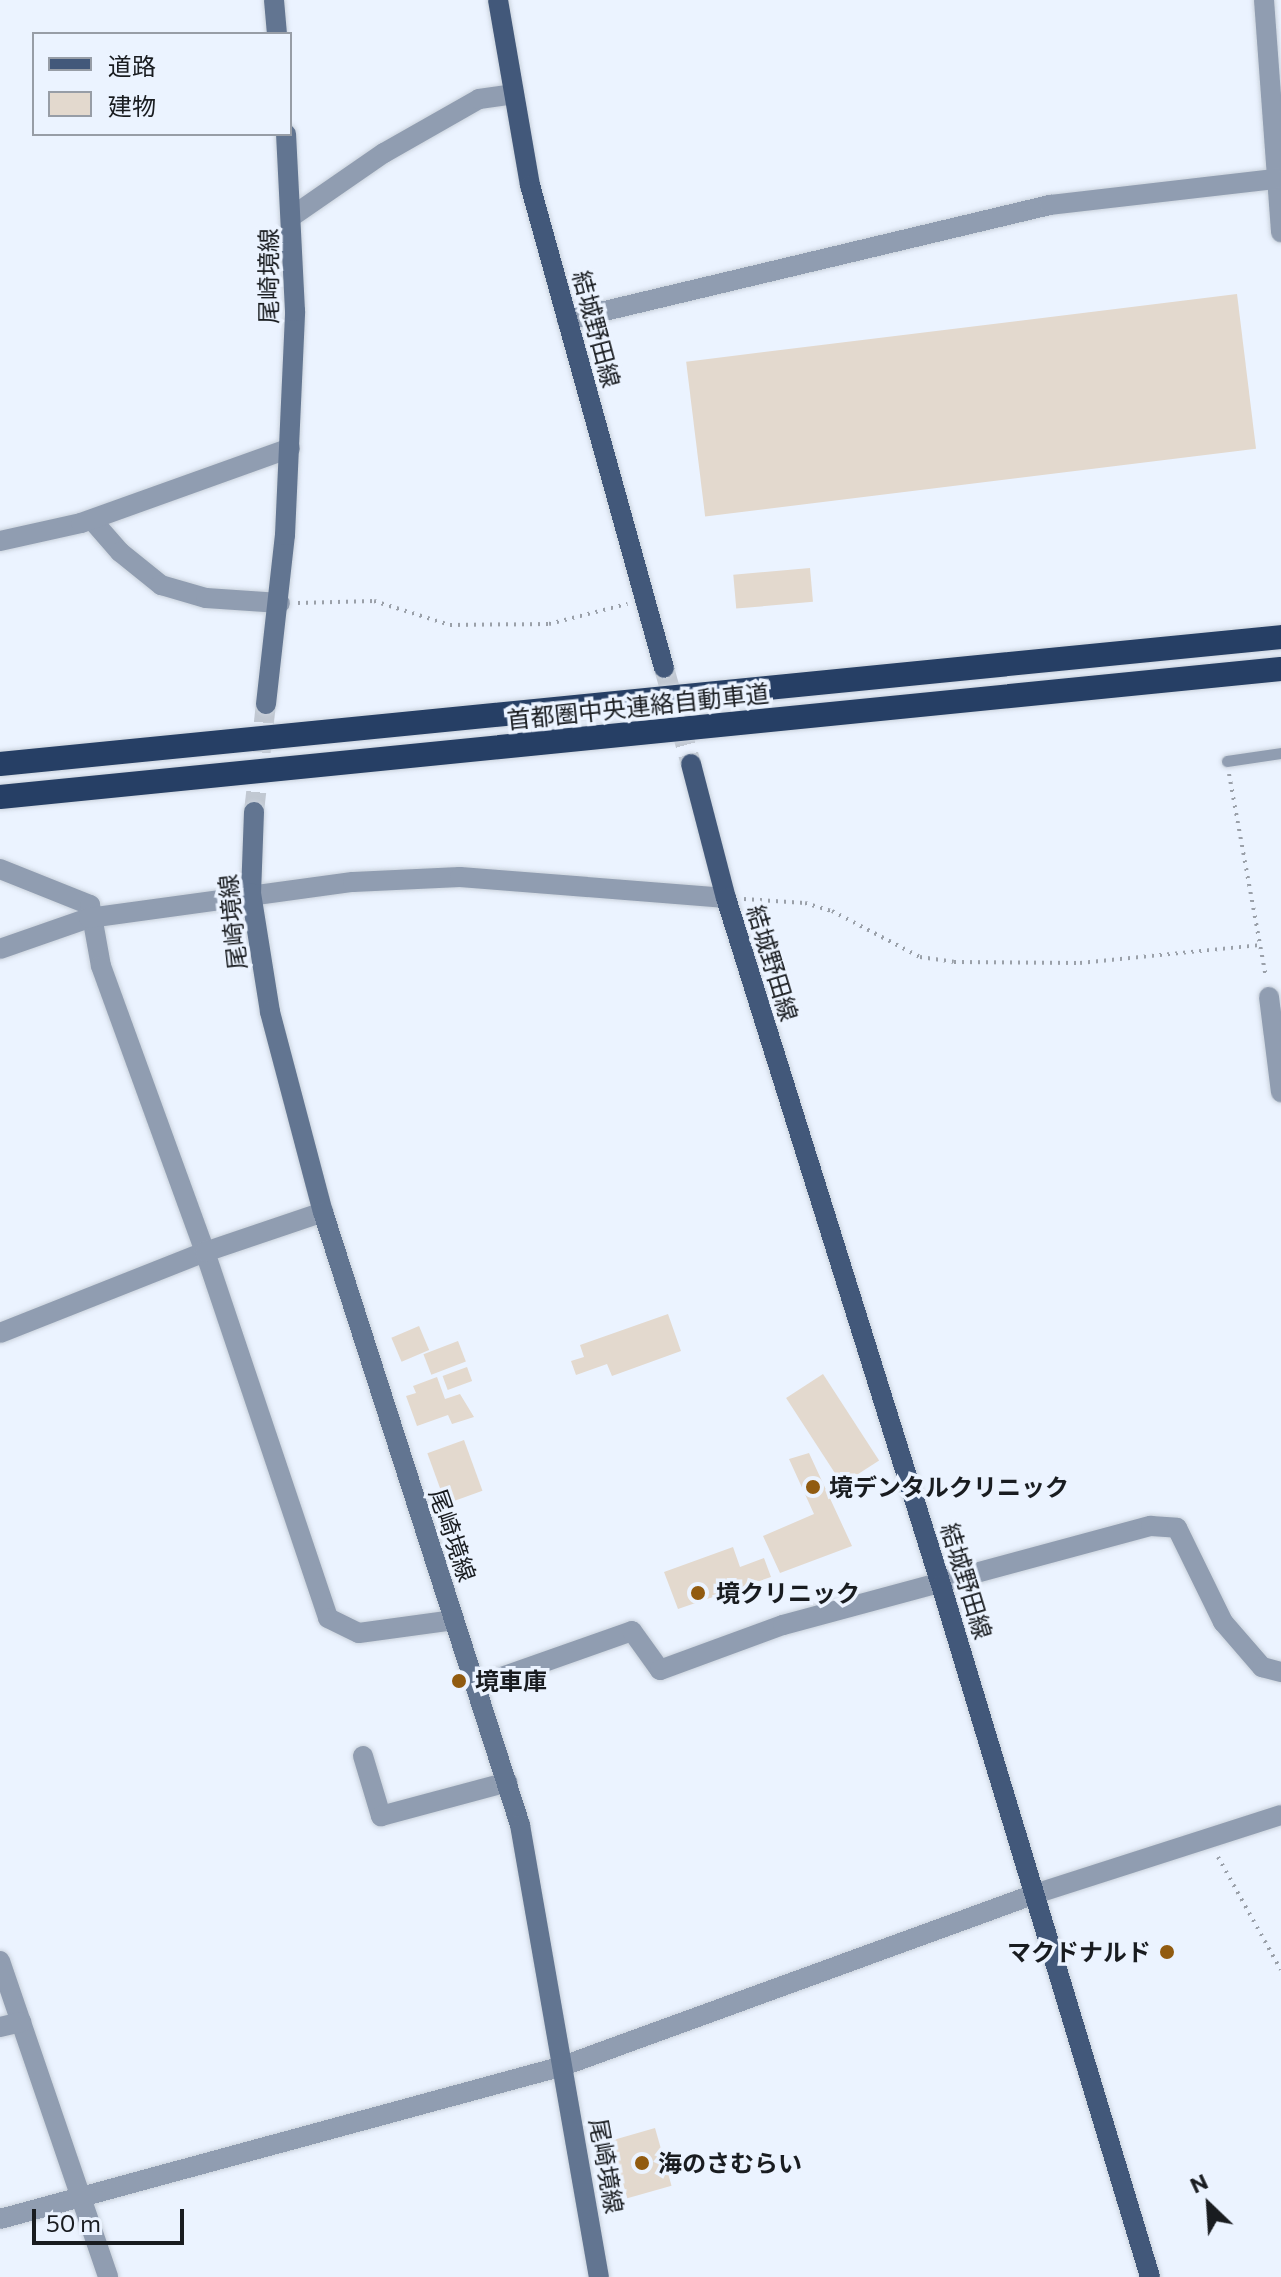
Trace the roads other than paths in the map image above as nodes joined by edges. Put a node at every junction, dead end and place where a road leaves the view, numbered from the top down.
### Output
1 (274, 0) edge
2 (498, 0) edge
3 (1264, 0) edge
4 (277, 32) edge
5 (513, 94) junction
6 (286, 136) edge
7 (1276, 179) junction
8 (294, 215) junction
9 (1281, 232) edge
10 (567, 320) junction
11 (290, 448) junction
12 (92, 520) junction
13 (0, 541) edge
14 (280, 603) junction
15 (1281, 637) edge
16 (664, 668) tunnel mouth
17 (1281, 669) edge
18 (266, 704) tunnel mouth
19 (1281, 753) edge
20 (1227, 761) road end
21 (0, 764) edge
22 (691, 764) tunnel mouth
23 (0, 797) edge
24 (254, 812) tunnel mouth
25 (0, 869) edge
26 (251, 893) junction
27 (726, 898) junction
28 (89, 918) junction
29 (0, 949) edge
30 (1269, 997) road end
31 (1281, 1092) edge
32 (323, 1212) junction
33 (205, 1252) junction
34 (0, 1333) edge
35 (941, 1585) junction
36 (454, 1620) junction
37 (1281, 1672) edge
38 (479, 1685) junction
39 (363, 1756) dead end
40 (508, 1782) junction
41 (1281, 1815) edge
42 (1035, 1894) junction
43 (0, 1961) edge
44 (21, 2022) junction
45 (0, 2027) edge
46 (563, 2066) junction
47 (80, 2196) junction
48 (0, 2219) edge
49 (108, 2277) edge
50 (599, 2277) edge
51 (1150, 2277) edge

1 - 4 main road
2 - 5 main road, 結城野田線
3 - 7 street
5 - 8 street
5 - 10 main road, 結城野田線
6 - 8 main road, 尾崎境線
7 - 9 street
7 - 10 street
8 - 11 main road, 尾崎境線
10 - 16 main road, 結城野田線
11 - 12 street
11 - 14 main road, 尾崎境線
12 - 13 street
12 - 14 street
14 - 18 main road, 尾崎境線
15 - 21 highway, 首都圏中央連絡自動車道
17 - 23 highway, 首都圏中央連絡自動車道
19 - 20 lane
22 - 27 main road, 結城野田線
24 - 26 main road, 尾崎境線
25 - 28 street
26 - 27 street
26 - 28 street
26 - 32 main road, 尾崎境線
27 - 35 main road, 結城野田線
28 - 29 street
28 - 33 street
30 - 31 street
32 - 33 street
32 - 36 main road, 尾崎境線
33 - 34 street
33 - 36 street
35 - 37 street
35 - 38 street
35 - 42 main road, 結城野田線
36 - 38 main road, 尾崎境線
38 - 40 main road, 尾崎境線
39 - 40 street
40 - 46 main road, 尾崎境線
41 - 42 street
42 - 46 street
42 - 51 main road, 結城野田線
43 - 44 street
44 - 45 street
44 - 47 street
46 - 47 street
46 - 50 main road, 尾崎境線
47 - 48 street
47 - 49 street

